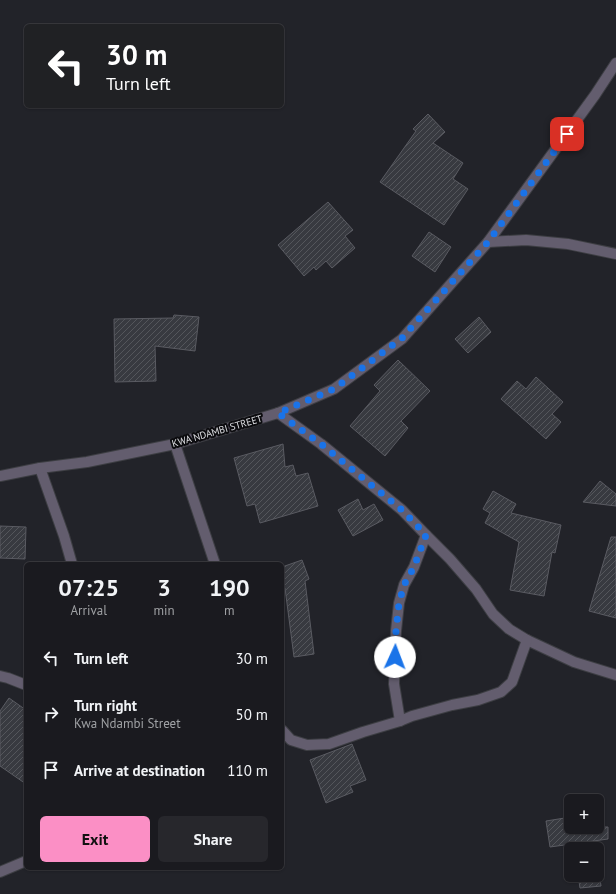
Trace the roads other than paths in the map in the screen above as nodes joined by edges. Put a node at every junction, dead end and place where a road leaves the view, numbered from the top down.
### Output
1 (616, 63) edge
2 (488, 242) junction
3 (616, 254) edge
4 (278, 413) junction
5 (175, 444) junction
6 (40, 468) junction
7 (0, 476) edge
8 (426, 535) junction
9 (71, 562) edge
10 (213, 562) edge
11 (527, 640) junction
12 (616, 675) edge
13 (0, 676) edge
14 (24, 684) edge
15 (400, 721) junction
16 (284, 732) edge
17 (24, 862) edge
18 (0, 872) edge

1 - 2 street, KWA NDAMBI STREET
2 - 3 street
2 - 4 street, KWA NDAMBI STREET
4 - 5 street, KWA NDAMBI STREET
4 - 8 street
5 - 6 street, KWA NDAMBI STREET
5 - 10 street
6 - 7 street, KWA NDAMBI STREET
6 - 9 street
8 - 11 street
8 - 15 street
11 - 12 street
11 - 15 street
13 - 14 street
15 - 16 street
17 - 18 street

